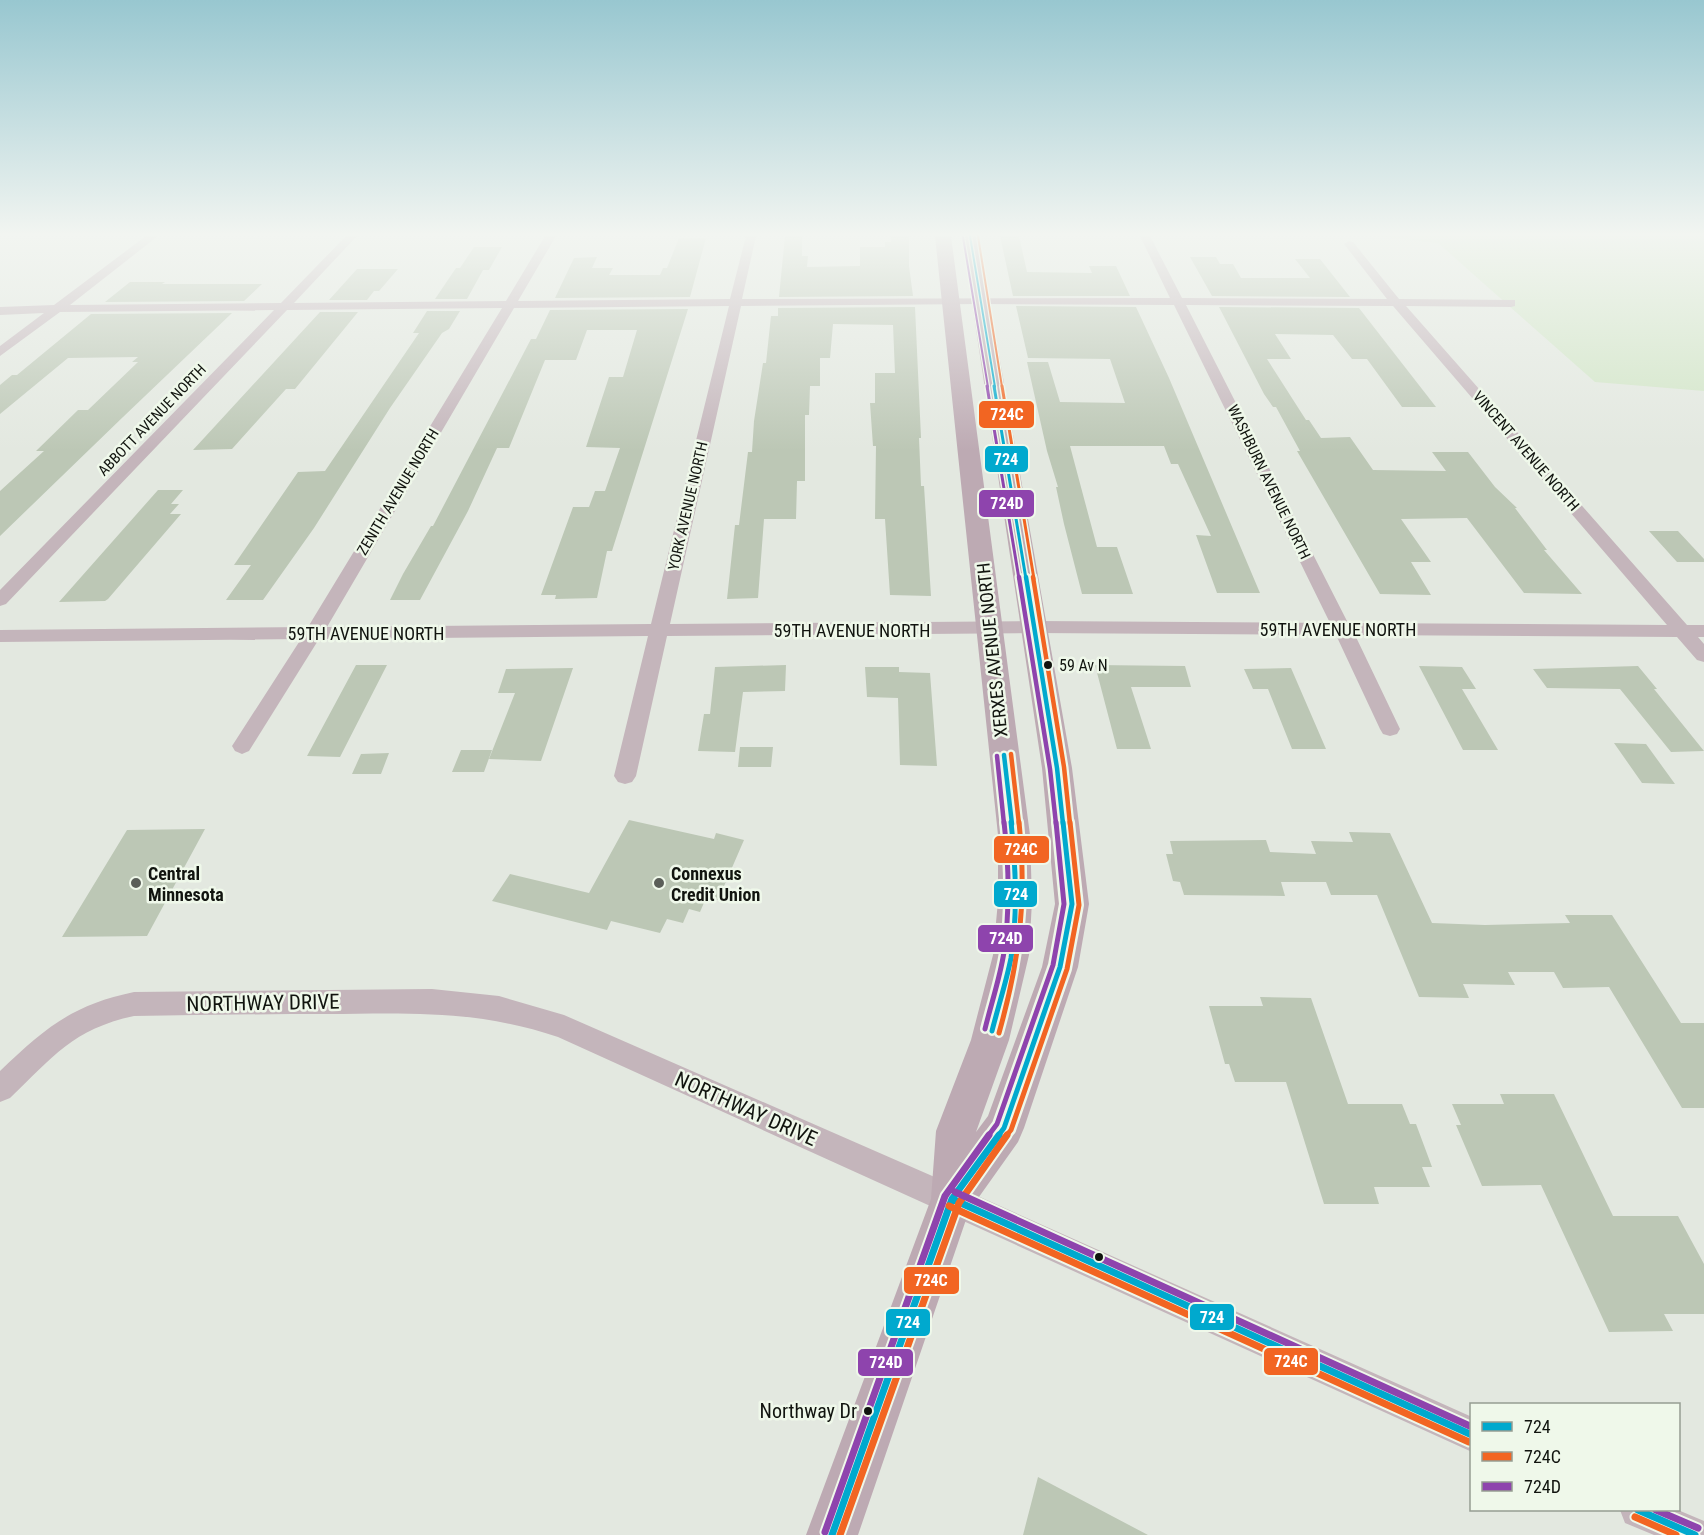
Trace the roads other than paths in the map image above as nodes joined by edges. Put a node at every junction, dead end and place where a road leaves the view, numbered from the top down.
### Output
1 (284, 307) edge
2 (59, 308) edge
3 (157, 308) edge
4 (508, 308) edge
5 (734, 308) edge
6 (952, 308) edge
7 (982, 308) edge
8 (1183, 308) edge
9 (1401, 308) edge
10 (56, 310) junction
11 (0, 311) edge
12 (0, 352) edge
13 (0, 600) edge
14 (1035, 627) junction
15 (990, 628) junction
16 (1343, 630) junction
17 (659, 631) junction
18 (1683, 631) junction
19 (1704, 631) edge
20 (314, 633) junction
21 (0, 636) edge
22 (1704, 656) edge
23 (1390, 729) dead end
24 (242, 746) dead end
25 (625, 776) dead end
26 (0, 1089) edge
27 (952, 1199) junction
28 (1470, 1434) edge
29 (1642, 1511) edge
30 (832, 1535) edge
31 (1695, 1535) edge

1 - 13 street, ABBOTT AVENUE NORTH
2 - 10 street
3 - 10 street
4 - 20 street, ZENITH AVENUE NORTH
5 - 17 street, YORK AVENUE NORTH
6 - 15 street, XERXES AVENUE NORTH
7 - 14 street, XERXES AVENUE NORTH
8 - 16 street, WASHBURN AVENUE NORTH
9 - 18 street, VINCENT AVENUE NORTH
10 - 11 street
10 - 12 street
14 - 15 street, 59TH AVENUE NORTH
14 - 16 street, 59TH AVENUE NORTH
14 - 27 street, XERXES AVENUE NORTH
15 - 17 street, 59TH AVENUE NORTH
15 - 27 street, XERXES AVENUE NORTH
16 - 18 street, 59TH AVENUE NORTH
16 - 23 street, WASHBURN AVENUE NORTH
17 - 20 street, 59TH AVENUE NORTH
17 - 25 street, YORK AVENUE NORTH
18 - 19 street, 59TH AVENUE NORTH
18 - 22 street, VINCENT AVENUE NORTH
20 - 21 street, 59TH AVENUE NORTH
20 - 24 street, ZENITH AVENUE NORTH
26 - 27 street, NORTHWAY DRIVE
27 - 28 street, NORTHWAY DRIVE
27 - 30 street, XERXES AVENUE NORTH
29 - 31 street

